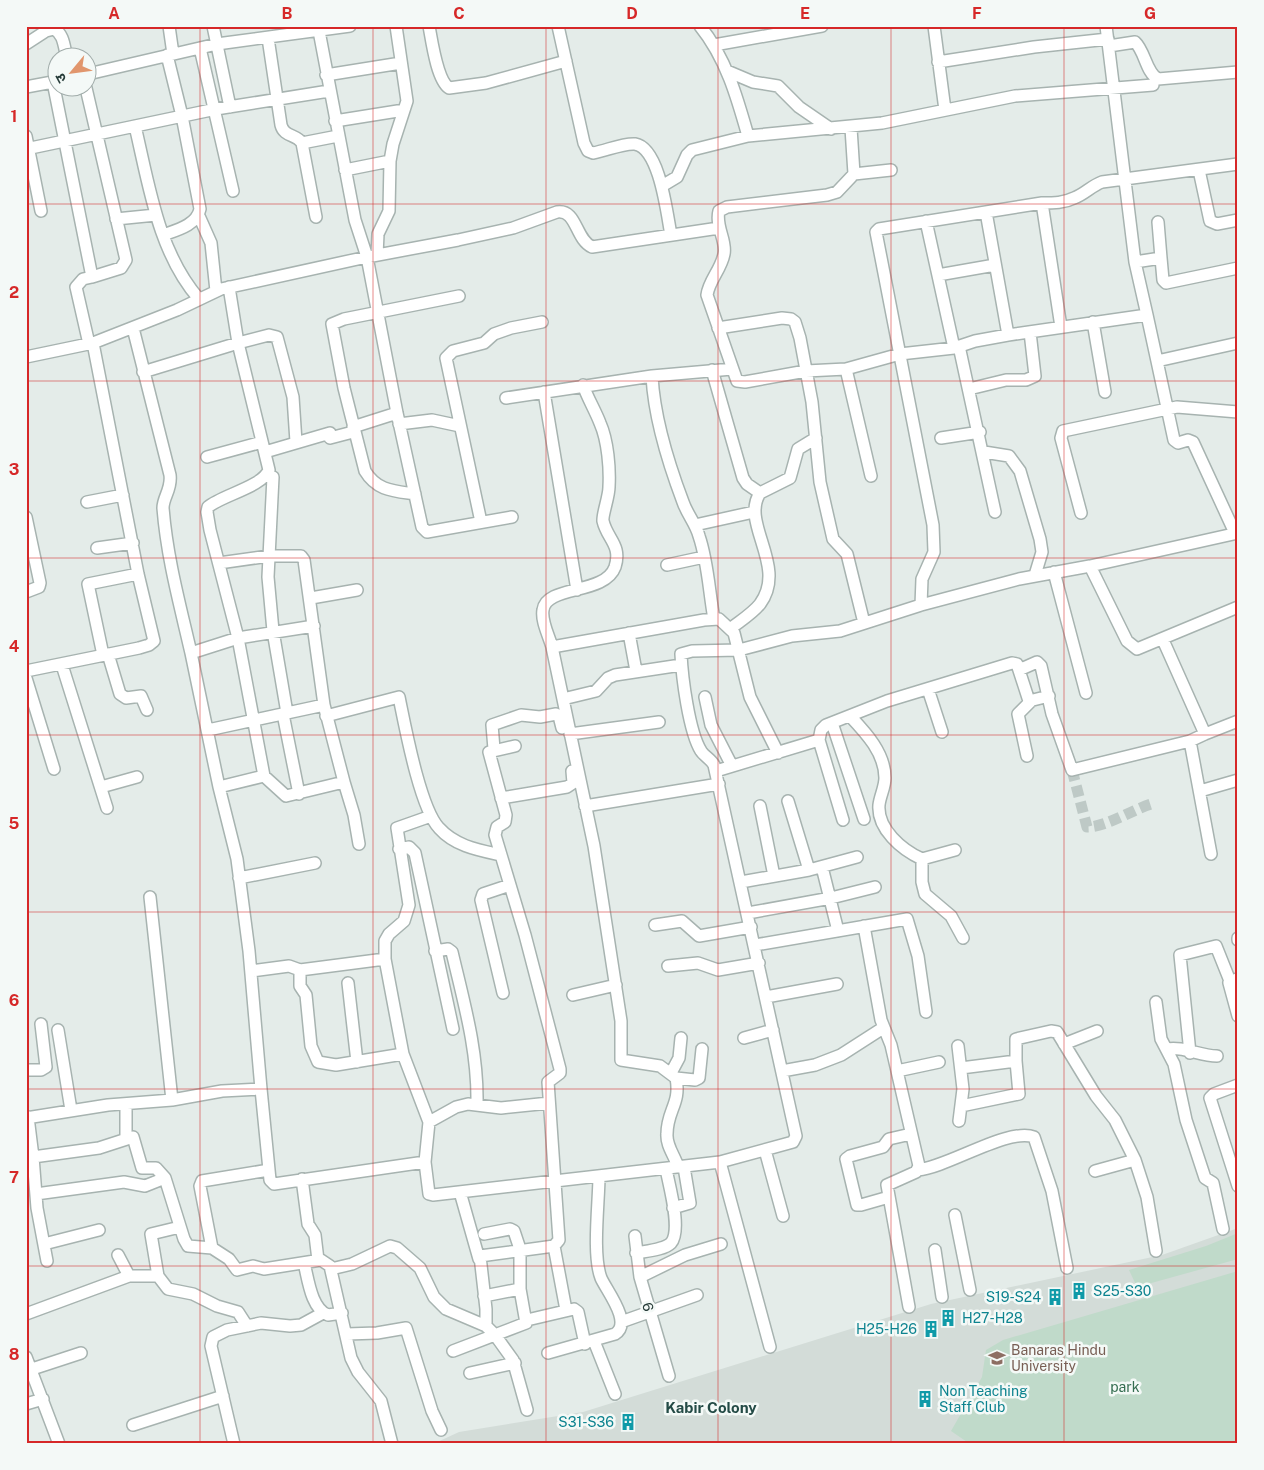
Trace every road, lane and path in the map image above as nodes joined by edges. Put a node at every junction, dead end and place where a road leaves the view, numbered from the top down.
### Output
1 (169, 26) edge
2 (213, 26) edge
3 (350, 26) edge
4 (396, 26) edge
5 (428, 26) edge
6 (558, 26) edge
7 (700, 26) edge
8 (822, 26) edge
9 (934, 26) edge
10 (1106, 26) edge
11 (335, 28) edge
12 (46, 29) edge
13 (772, 30) edge
14 (319, 31) junction
15 (268, 38) junction
16 (1108, 42) junction
17 (26, 44) edge
18 (216, 44) junction
19 (714, 45) junction
20 (64, 48) edge
21 (200, 48) junction
22 (170, 54) junction
23 (566, 61) junction
24 (401, 62) junction
25 (938, 62) junction
26 (727, 71) junction
27 (98, 72) edge
28 (1238, 72) edge
29 (326, 75) junction
30 (48, 83) edge
31 (1153, 85) dead end
32 (1114, 86) junction
33 (26, 87) edge
34 (329, 91) junction
35 (59, 98) edge
36 (88, 98) edge
37 (277, 100) junction
38 (230, 107) junction
39 (216, 109) junction
40 (404, 110) junction
41 (945, 110) junction
42 (182, 116) junction
43 (335, 122) junction
44 (135, 126) junction
45 (851, 128) junction
46 (831, 129) junction
47 (96, 135) junction
48 (26, 136) edge
49 (338, 136) junction
50 (748, 136) junction
51 (65, 141) junction
52 (302, 143) junction
53 (28, 149) edge
54 (390, 161) junction
55 (1238, 164) edge
56 (345, 170) junction
57 (891, 170) dead end
58 (1200, 170) junction
59 (854, 174) junction
60 (1126, 179) junction
61 (662, 186) junction
62 (233, 191) dead end
63 (1042, 203) junction
64 (41, 211) dead end
65 (986, 212) junction
66 (156, 215) junction
67 (199, 216) junction
68 (316, 217) dead end
69 (116, 219) junction
70 (1238, 220) edge
71 (926, 221) junction
72 (1158, 222) dead end
73 (719, 228) junction
74 (163, 235) junction
75 (671, 235) junction
76 (372, 256) junction
77 (1161, 258) junction
78 (1135, 262) junction
79 (995, 265) junction
80 (1238, 268) edge
81 (938, 275) junction
82 (92, 277) junction
83 (229, 287) junction
84 (216, 291) junction
85 (459, 296) dead end
86 (199, 299) junction
87 (377, 312) junction
88 (1147, 315) junction
89 (542, 322) dead end
90 (1094, 322) junction
91 (1061, 326) junction
92 (133, 328) junction
93 (718, 328) junction
94 (1030, 332) junction
95 (1008, 335) junction
96 (238, 343) junction
97 (1238, 343) edge
98 (91, 344) junction
99 (957, 347) junction
100 (900, 354) junction
101 (26, 357) edge
102 (1157, 361) junction
103 (732, 369) junction
104 (846, 369) junction
105 (712, 370) junction
106 (806, 371) junction
107 (143, 372) junction
108 (652, 376) junction
109 (583, 385) junction
110 (969, 389) junction
111 (544, 392) junction
112 (1105, 392) dead end
113 (506, 398) dead end
114 (1166, 409) junction
115 (1238, 412) edge
116 (398, 418) junction
117 (460, 426) junction
118 (354, 428) junction
119 (980, 432) junction
120 (816, 438) junction
121 (940, 438) dead end
122 (296, 442) junction
123 (264, 447) junction
124 (984, 452) junction
125 (207, 457) dead end
126 (871, 476) dead end
127 (273, 477) dead end
128 (760, 493) junction
129 (415, 494) junction
130 (122, 496) junction
131 (87, 502) dead end
132 (754, 512) junction
133 (996, 512) dead end
134 (1080, 512) dead end
135 (26, 517) edge
136 (512, 517) dead end
137 (481, 522) junction
138 (695, 525) junction
139 (1237, 533) edge
140 (133, 543) junction
141 (97, 548) dead end
142 (270, 556) junction
143 (704, 557) junction
144 (219, 563) junction
145 (667, 565) dead end
146 (1090, 566) junction
147 (1054, 572) junction
148 (138, 574) junction
149 (1035, 575) junction
150 (357, 590) dead end
151 (577, 590) junction
152 (26, 592) edge
153 (310, 598) junction
154 (921, 605) junction
155 (1238, 607) edge
156 (714, 619) junction
157 (864, 623) junction
158 (314, 626) junction
159 (730, 629) junction
160 (273, 631) junction
161 (629, 633) junction
162 (238, 638) junction
163 (1163, 640) junction
164 (552, 647) junction
165 (739, 650) junction
166 (191, 653) junction
167 (106, 655) junction
168 (62, 665) junction
169 (681, 666) junction
170 (1019, 670) junction
171 (26, 671) edge
172 (636, 671) junction
173 (26, 678) edge
174 (928, 689) junction
175 (1086, 693) dead end
176 (1048, 696) junction
177 (705, 698) dead end
178 (563, 699) junction
179 (1030, 702) junction
180 (147, 710) dead end
181 (325, 710) junction
182 (285, 714) junction
183 (850, 716) junction
184 (1238, 721) edge
185 (254, 722) junction
186 (659, 722) dead end
187 (832, 723) junction
188 (208, 730) junction
189 (942, 732) dead end
190 (570, 734) junction
191 (1205, 734) junction
192 (819, 740) junction
193 (1190, 741) junction
194 (515, 746) dead end
195 (494, 749) junction
196 (778, 753) junction
197 (572, 756) junction
198 (1027, 756) dead end
199 (732, 766) junction
200 (54, 770) dead end
201 (716, 771) junction
202 (264, 776) junction
203 (137, 777) dead end
204 (1238, 780) edge
205 (344, 782) junction
206 (719, 784) junction
207 (101, 787) junction
208 (219, 787) junction
209 (1200, 791) junction
210 (299, 794) junction
211 (501, 798) junction
212 (788, 801) dead end
213 (586, 806) junction
214 (760, 806) dead end
215 (107, 808) dead end
216 (431, 816) junction
217 (864, 819) dead end
218 (843, 820) dead end
219 (359, 844) dead end
220 (399, 849) junction
221 (955, 850) dead end
222 (1211, 854) dead end
223 (501, 855) junction
224 (857, 857) dead end
225 (922, 859) junction
226 (316, 863) dead end
227 (822, 867) junction
228 (809, 870) junction
229 (774, 876) junction
230 (239, 878) junction
231 (741, 882) junction
232 (510, 885) junction
233 (875, 887) dead end
234 (150, 897) dead end
235 (831, 898) junction
236 (748, 912) junction
237 (655, 925) dead end
238 (864, 926) junction
239 (751, 927) junction
240 (838, 931) junction
241 (963, 938) dead end
242 (755, 945) junction
243 (435, 951) junction
244 (385, 959) junction
245 (760, 963) junction
246 (668, 966) dead end
247 (300, 970) junction
248 (251, 971) junction
249 (1234, 980) edge
250 (348, 983) dead end
251 (616, 984) junction
252 (837, 984) dead end
253 (503, 993) dead end
254 (573, 995) dead end
255 (766, 997) junction
256 (1156, 1002) dead end
257 (926, 1012) dead end
258 (1238, 1016) edge
259 (41, 1024) dead end
260 (453, 1028) dead end
261 (883, 1028) junction
262 (58, 1030) dead end
263 (773, 1030) junction
264 (1097, 1031) dead end
265 (681, 1038) dead end
266 (744, 1038) dead end
267 (1064, 1044) junction
268 (958, 1046) dead end
269 (702, 1049) dead end
270 (1168, 1049) junction
271 (1190, 1053) junction
272 (403, 1054) junction
273 (1217, 1056) dead end
274 (1016, 1060) junction
275 (357, 1062) junction
276 (939, 1062) dead end
277 (961, 1068) junction
278 (26, 1070) edge
279 (782, 1071) junction
280 (897, 1071) junction
281 (673, 1076) junction
282 (1238, 1084) edge
283 (261, 1089) junction
284 (172, 1100) junction
285 (126, 1104) junction
286 (477, 1104) junction
287 (549, 1104) junction
288 (961, 1106) junction
289 (71, 1110) junction
290 (27, 1118) edge
291 (959, 1121) dead end
292 (429, 1122) junction
293 (911, 1134) junction
294 (128, 1137) junction
295 (765, 1150) junction
296 (33, 1157) junction
297 (1135, 1160) junction
298 (425, 1162) junction
299 (720, 1162) junction
300 (681, 1167) junction
301 (666, 1168) junction
302 (269, 1170) junction
303 (918, 1170) junction
304 (1095, 1171) dead end
305 (599, 1176) junction
306 (30, 1178) edge
307 (165, 1178) junction
308 (302, 1179) junction
309 (555, 1181) junction
310 (1238, 1186) edge
311 (460, 1192) junction
312 (36, 1194) junction
313 (889, 1197) junction
314 (674, 1208) junction
315 (955, 1215) dead end
316 (783, 1216) dead end
317 (180, 1227) junction
318 (1223, 1229) dead end
319 (99, 1230) dead end
320 (484, 1234) dead end
321 (636, 1236) dead end
322 (44, 1244) junction
323 (721, 1244) dead end
324 (554, 1246) junction
325 (212, 1248) junction
326 (520, 1250) junction
327 (935, 1250) dead end
328 (1156, 1251) dead end
329 (636, 1254) junction
330 (118, 1255) dead end
331 (479, 1259) junction
332 (318, 1260) junction
333 (47, 1262) dead end
334 (304, 1263) junction
335 (1068, 1268) dead end
336 (331, 1269) junction
337 (129, 1276) junction
338 (158, 1276) junction
339 (640, 1276) junction
340 (520, 1289) junction
341 (970, 1290) dead end
342 (697, 1295) dead end
343 (484, 1296) junction
344 (942, 1298) dead end
345 (908, 1307) dead end
346 (566, 1310) junction
347 (323, 1313) junction
348 (342, 1313) junction
349 (649, 1313) junction
350 (26, 1314) edge
351 (527, 1320) junction
352 (621, 1322) junction
353 (247, 1326) junction
354 (486, 1326) junction
355 (347, 1334) junction
356 (495, 1335) junction
357 (590, 1342) junction
358 (770, 1347) dead end
359 (453, 1351) dead end
360 (81, 1353) dead end
361 (548, 1353) dead end
362 (26, 1357) edge
363 (515, 1363) junction
364 (29, 1370) edge
365 (470, 1373) dead end
366 (669, 1376) dead end
367 (615, 1394) dead end
368 (223, 1396) junction
369 (43, 1399) junction
370 (26, 1404) edge
371 (527, 1410) dead end
372 (134, 1425) dead end
373 (441, 1430) dead end
374 (59, 1444) edge
375 (234, 1444) edge
376 (392, 1444) edge

1 - 22 street
2 - 18 street
3 - 11 street
4 - 24 street
5 - 23 street
6 - 23 street
7 - 19 street
8 - 13 street
9 - 25 street
10 - 16 street
11 - 14 street
12 - 17 street
12 - 20 street
13 - 19 street
14 - 15 street
14 - 29 street
15 - 18 street
15 - 37 street
16 - 25 street
16 - 28 street
16 - 32 street
18 - 21 street
18 - 38 street
19 - 26 street
21 - 22 street
21 - 39 street
22 - 27 street
22 - 42 street
23 - 61 street
24 - 29 street
24 - 40 street
25 - 41 street
26 - 46 street
26 - 50 street
29 - 34 street
30 - 33 street
31 - 32 street
32 - 41 street
32 - 60 street
34 - 37 street
34 - 43 street
35 - 51 street
36 - 47 street
37 - 38 street
37 - 52 street
38 - 39 street
39 - 42 street
39 - 62 street
40 - 43 street
40 - 54 street
41 - 45 street
42 - 44 street
42 - 67 street
43 - 49 street
44 - 47 street
44 - 66 street
45 - 46 street
45 - 59 street
46 - 50 street
47 - 51 street
47 - 69 street
48 - 53 street
49 - 52 street
49 - 56 street
50 - 61 street
51 - 53 street
51 - 82 street
52 - 68 street
53 - 64 street
54 - 56 street
54 - 76 street
55 - 58 street
56 - 76 street
57 - 59 street
58 - 60 street
58 - 70 street
59 - 73 street
60 - 63 street
60 - 78 street
61 - 75 street
63 - 65 street
63 - 91 street
65 - 71 street
65 - 79 street
66 - 69 street
66 - 74 street
67 - 74 street
67 - 84 street
69 - 82 street
71 - 81 street
71 - 100 street
72 - 77 street
73 - 75 street
73 - 93 street
74 - 86 street
75 - 76 street
76 - 83 street
76 - 87 street
77 - 78 street
77 - 80 street
78 - 88 street
79 - 81 street
79 - 95 street
81 - 99 street
82 - 98 street
83 - 84 street
83 - 96 street
84 - 86 street
85 - 87 street
86 - 92 street
87 - 116 street
87 - 118 street
88 - 90 street
88 - 102 street
89 - 117 street
90 - 91 street
90 - 112 street
91 - 94 street
92 - 98 street
92 - 107 street
93 - 103 street
93 - 106 street
94 - 95 street
94 - 110 street
95 - 99 street
96 - 107 street
96 - 122 street
96 - 123 street
97 - 102 street
98 - 101 street
98 - 130 street
99 - 100 street
99 - 110 street
100 - 104 street
100 - 154 street
102 - 114 street
103 - 105 street
103 - 106 street
104 - 106 street
104 - 126 street
105 - 108 street
105 - 128 street
106 - 120 street
107 - 166 street
108 - 109 street
108 - 138 street
109 - 111 street
109 - 151 street
110 - 119 street
111 - 113 street
111 - 151 street
114 - 115 street
114 - 134 street
114 - 139 street
116 - 117 street
116 - 118 street
116 - 129 street
117 - 137 street
118 - 122 street
118 - 129 street
119 - 121 street
119 - 124 street
120 - 128 street
120 - 157 street
122 - 123 street
123 - 125 street
123 - 144 street
124 - 133 street
124 - 149 street
127 - 142 street
128 - 132 street
129 - 137 street
130 - 131 street
130 - 140 street
132 - 138 street
132 - 159 street
135 - 152 street
136 - 137 street
138 - 143 street
139 - 146 street
140 - 141 street
140 - 148 street
142 - 144 street
142 - 153 street
142 - 160 street
143 - 145 street
143 - 156 street
144 - 162 street
146 - 147 street
146 - 163 street
147 - 149 street
147 - 175 street
148 - 167 street
148 - 167 street
149 - 154 street
150 - 153 street
151 - 164 street
153 - 158 street
154 - 157 street
155 - 163 street
156 - 159 street
156 - 161 street
157 - 165 street
158 - 160 street
158 - 181 street
159 - 165 street
160 - 162 street
160 - 182 street
161 - 164 street
161 - 172 street
162 - 166 street
162 - 185 street
163 - 191 street
164 - 178 street
165 - 169 street
165 - 196 street
166 - 188 street
167 - 168 street
167 - 180 street
168 - 171 street
168 - 207 street
169 - 172 street
169 - 201 street
170 - 174 street
170 - 176 street
170 - 179 street
172 - 178 street
173 - 200 street
174 - 183 street
174 - 189 street
176 - 179 street
176 - 193 street
177 - 199 street
178 - 190 street
179 - 198 street
181 - 182 street
181 - 205 street
181 - 216 street
182 - 185 street
182 - 210 street
183 - 187 street
183 - 225 street
184 - 191 street
185 - 188 street
185 - 202 street
186 - 190 street
187 - 192 street
187 - 217 street
188 - 208 street
190 - 197 street
191 - 193 street
192 - 196 street
192 - 218 street
193 - 209 street
194 - 195 street
195 - 197 street
195 - 211 street
196 - 199 street
197 - 211 street
197 - 213 street
199 - 201 street
201 - 206 street
202 - 208 street
202 - 210 street
203 - 207 street
204 - 209 street
205 - 210 street
205 - 219 street
206 - 213 street
206 - 231 street
207 - 215 street
208 - 230 street
209 - 222 street
211 - 223 street
212 - 228 street
213 - 251 street
214 - 229 street
216 - 220 street
216 - 223 street
220 - 243 street
220 - 244 street
221 - 225 street
223 - 232 street
224 - 227 street
225 - 241 street
226 - 230 street
227 - 228 street
227 - 235 street
228 - 229 street
229 - 231 street
230 - 248 street
231 - 236 street
232 - 253 street
232 - 287 street
233 - 235 street
234 - 284 street
235 - 236 street
235 - 240 street
236 - 239 street
237 - 239 street
238 - 240 street
238 - 257 street
238 - 261 street
239 - 242 street
240 - 242 street
242 - 245 street
243 - 260 street
243 - 286 street
244 - 247 street
244 - 272 street
245 - 246 street
245 - 255 street
247 - 248 street
247 - 275 street
248 - 283 street
249 - 258 street
249 - 271 street
250 - 275 street
251 - 254 street
251 - 281 street
252 - 255 street
255 - 263 street
256 - 270 street
259 - 278 street
261 - 279 street
261 - 280 street
262 - 289 street
263 - 266 street
263 - 279 street
264 - 267 street
265 - 281 street
267 - 274 street
267 - 297 street
268 - 277 street
269 - 281 street
270 - 271 street
270 - 318 street
271 - 273 street
272 - 275 street
272 - 292 street
274 - 277 street
274 - 288 street
276 - 280 street
277 - 288 street
279 - 295 street
280 - 293 street
281 - 300 street
282 - 310 street
283 - 284 street
283 - 302 street
284 - 285 street
285 - 289 street
285 - 294 street
286 - 287 street
286 - 292 street
287 - 309 street
288 - 291 street
289 - 290 street
290 - 296 street
292 - 298 street
293 - 303 street
293 - 313 street
294 - 296 street
294 - 307 street
295 - 299 street
295 - 316 street
296 - 306 street
297 - 304 street
297 - 328 street
298 - 308 street
298 - 311 street
299 - 300 street
299 - 358 street
300 - 301 street
300 - 314 street
301 - 305 street
301 - 314 street
302 - 308 street
302 - 325 street
303 - 313 street
303 - 335 street
305 - 309 street
305 - 352 street
306 - 312 street
307 - 312 street
307 - 317 street
308 - 332 street
309 - 311 street
309 - 324 street
311 - 331 street
312 - 322 street
313 - 345 street
314 - 329 street
315 - 341 street
317 - 325 street
317 - 338 street
319 - 322 street
320 - 326 street
321 - 329 street, 6
322 - 333 street
323 - 339 street
324 - 326 street
324 - 346 street
325 - 334 street
326 - 331 street
326 - 340 street
327 - 344 street
329 - 339 street, 6
330 - 337 street
331 - 343 street
332 - 334 street
332 - 336 street
334 - 347 street
336 - 348 street
336 - 354 street
337 - 338 street
337 - 350 street
338 - 353 street
339 - 349 street, 6
340 - 343 street
340 - 351 street
342 - 349 street
343 - 354 street
346 - 351 street
346 - 357 street
347 - 348 street
347 - 353 street
348 - 355 street
349 - 352 street
349 - 366 street, 6
351 - 356 street
352 - 357 street
353 - 368 street
354 - 356 street
355 - 373 street
355 - 376 street
356 - 359 street
356 - 363 street
357 - 361 street
357 - 367 street
360 - 364 street
362 - 364 street
363 - 365 street
363 - 371 street
364 - 369 street
368 - 372 street
368 - 375 street
369 - 370 street
369 - 374 street

